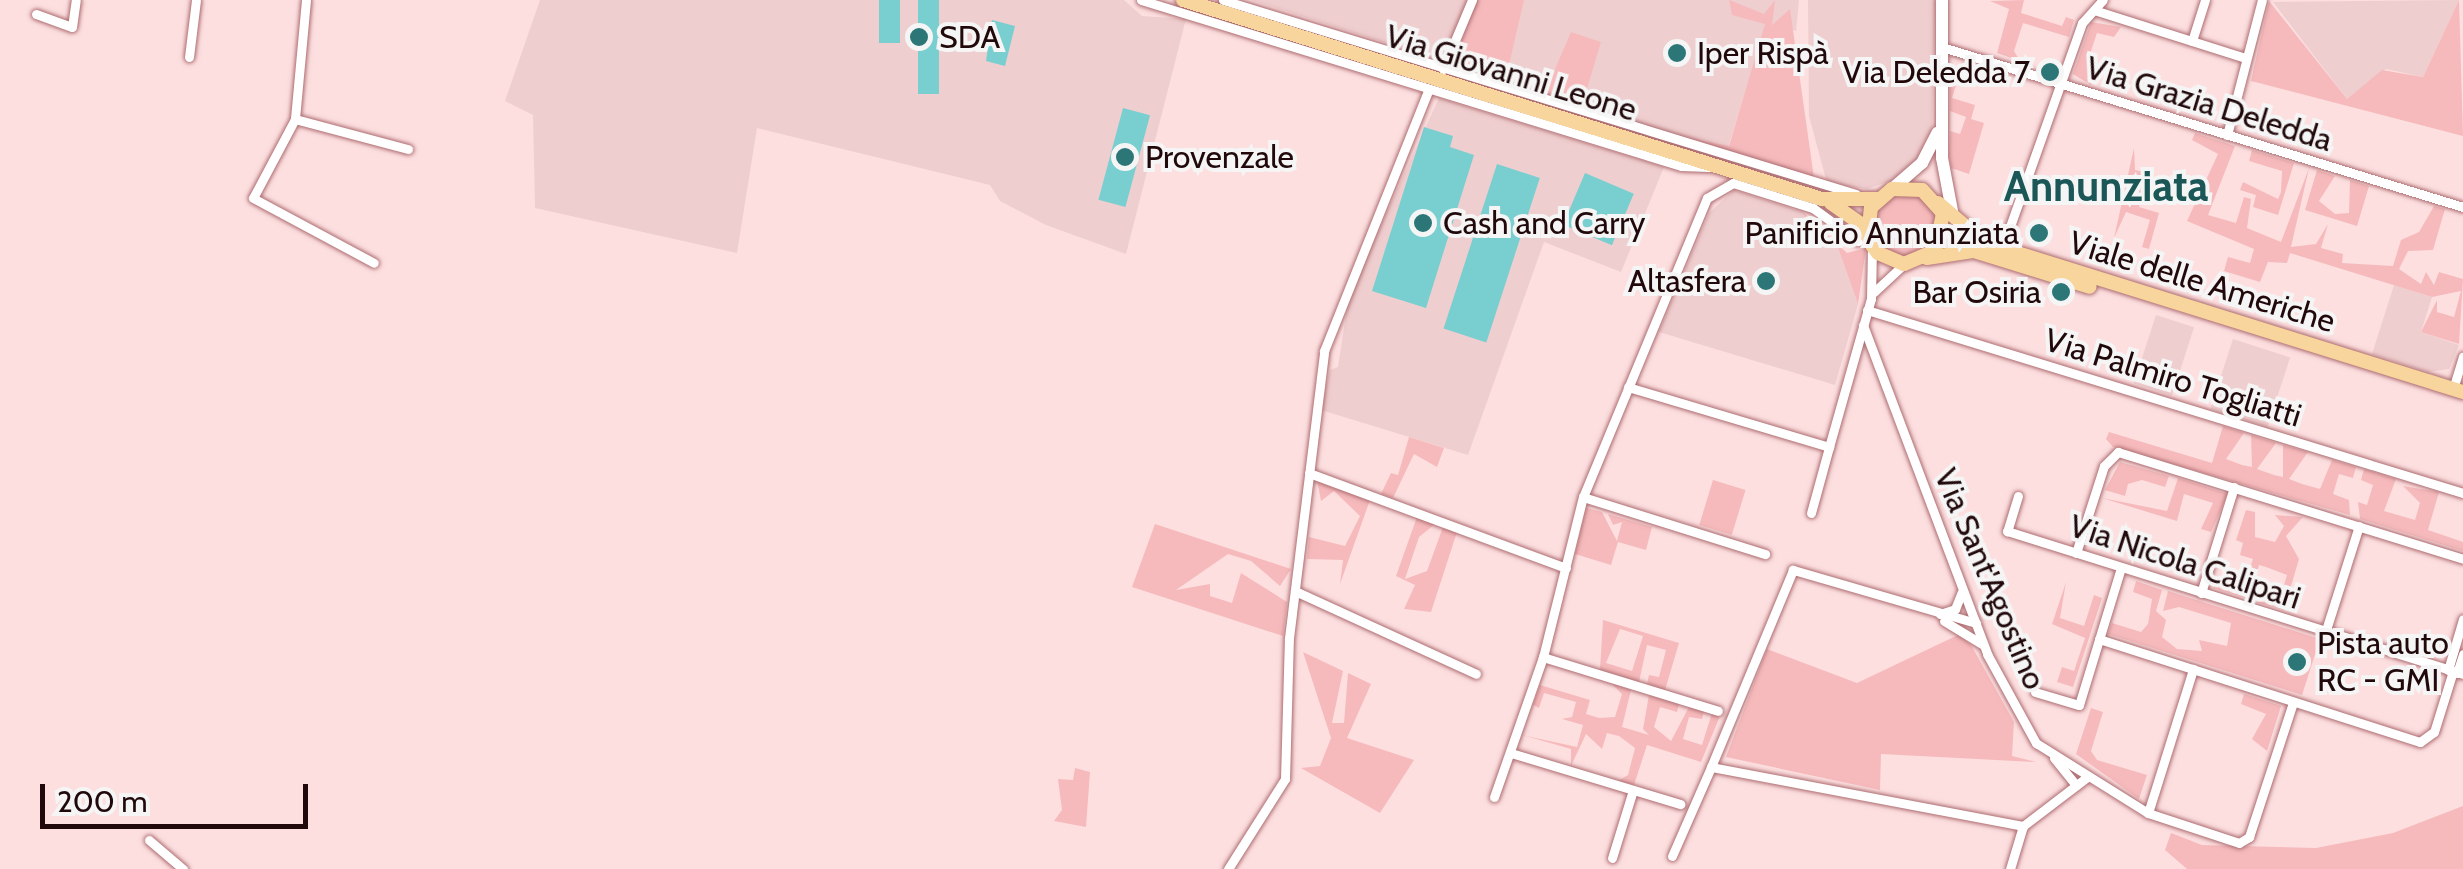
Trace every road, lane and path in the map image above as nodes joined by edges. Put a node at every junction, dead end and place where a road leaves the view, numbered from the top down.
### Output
1 (76, 0) edge
2 (196, 0) edge
3 (306, 0) edge
4 (1141, 0) edge
5 (1183, 0) edge
6 (1223, 0) edge
7 (1472, 0) edge
8 (1942, 0) edge
9 (2102, 0) edge
10 (2204, 0) edge
11 (2262, 0) edge
12 (2094, 10) junction
13 (36, 14) dead end
14 (2192, 42) junction
15 (1942, 47) junction
16 (189, 58) dead end
17 (2244, 58) junction
18 (1443, 69) junction
19 (2060, 85) junction
20 (1429, 89) junction
21 (1942, 111) junction
22 (295, 120) junction
23 (2227, 136) junction
24 (408, 148) dead end
25 (1720, 166) junction
26 (1886, 193) junction
27 (1822, 198) junction
28 (2463, 207) edge
29 (1946, 213) junction
30 (1866, 240) junction
31 (2002, 249) junction
32 (1927, 258) junction
33 (374, 263) dead end
34 (1904, 264) junction
35 (1870, 298) junction
36 (1868, 310) junction
37 (1863, 325) junction
38 (2463, 356) edge
39 (1628, 388) junction
40 (2458, 391) edge
41 (2463, 402) edge
42 (1829, 447) junction
43 (1309, 473) junction
44 (2234, 487) junction
45 (2463, 493) edge
46 (2018, 496) dead end
47 (1583, 497) junction
48 (1810, 513) dead end
49 (2359, 526) junction
50 (2076, 553) junction
51 (1765, 554) dead end
52 (2463, 558) edge
53 (1566, 568) junction
54 (2120, 568) junction
55 (1961, 584) junction
56 (1295, 591) junction
57 (2202, 593) junction
58 (1933, 615) junction
59 (2463, 619) edge
60 (1976, 623) junction
61 (2325, 633) junction
62 (2099, 639) junction
63 (1984, 646) junction
64 (2463, 654) edge
65 (1543, 657) junction
66 (2193, 670) junction
67 (2455, 672) edge
68 (1476, 674) dead end
69 (2035, 692) dead end
70 (2293, 702) junction
71 (1718, 711) dead end
72 (2049, 752) junction
73 (1510, 753) junction
74 (1711, 767) junction
75 (2087, 777) junction
76 (2076, 785) junction
77 (1633, 790) junction
78 (1494, 797) dead end
79 (1680, 804) dead end
80 (2148, 814) junction
81 (2023, 826) junction
82 (149, 840) dead end
83 (1672, 856) dead end
84 (1612, 858) dead end
85 (183, 869) edge
86 (1228, 869) edge
87 (2010, 869) edge

1 - 13 street
2 - 16 street
3 - 22 street
4 - 20 street
5 - 25 main road, Via Giovanni Leone
6 - 18 street
7 - 18 street
8 - 15 main road
9 - 12 street
10 - 14 street
11 - 17 street
12 - 14 street
12 - 19 street
14 - 17 street
15 - 19 street, Via Grazia Deledda
15 - 21 main road
17 - 23 street
18 - 26 street
19 - 23 street, Via Grazia Deledda
19 - 31 street
20 - 25 street
20 - 43 street
21 - 26 main road
21 - 29 main road
22 - 24 street
22 - 33 street
23 - 28 street, Via Grazia Deledda
25 - 27 main road, Via Giovanni Leone
26 - 27 main road
26 - 29 main road
26 - 30 main road
27 - 30 main road
29 - 31 main road, Viale delle Americhe
29 - 32 main road
30 - 34 main road
30 - 35 street
30 - 39 street
31 - 40 main road, Viale delle Americhe
32 - 34 main road
32 - 41 main road, Viale delle Americhe
34 - 35 street
35 - 36 street
36 - 37 street
36 - 45 street, Via Palmiro Togliatti
37 - 42 street
37 - 55 street, Via Sant'Agostino
38 - 40 street
39 - 42 street
39 - 47 street
42 - 48 street
43 - 53 street
43 - 56 street
44 - 49 street
44 - 50 street
44 - 57 street
46 - 50 street, Via Nicola Calipari
47 - 51 street
47 - 53 street
49 - 52 street
49 - 61 street
50 - 54 street, Via Nicola Calipari
53 - 65 street
54 - 57 street, Via Nicola Calipari
54 - 62 street
55 - 58 street
55 - 60 street, Via Sant'Agostino
56 - 68 street
56 - 86 street
57 - 61 street, Via Nicola Calipari
58 - 60 street
58 - 63 street
58 - 74 street
59 - 67 street
60 - 63 street, Via Sant'Agostino
61 - 67 street, Via Nicola Calipari
62 - 66 street
62 - 69 street
63 - 72 street, Via Sant'Agostino
64 - 67 street
65 - 71 street
65 - 73 street
66 - 70 street
66 - 80 street
67 - 70 street
70 - 80 street, Via Sant'Agostino
72 - 75 street, Via Sant'Agostino
72 - 76 street
73 - 77 street
73 - 78 street
74 - 81 street
74 - 83 street
75 - 76 street
75 - 80 street, Via Sant'Agostino
76 - 81 street
77 - 79 street
77 - 84 street
81 - 87 street
82 - 85 street

